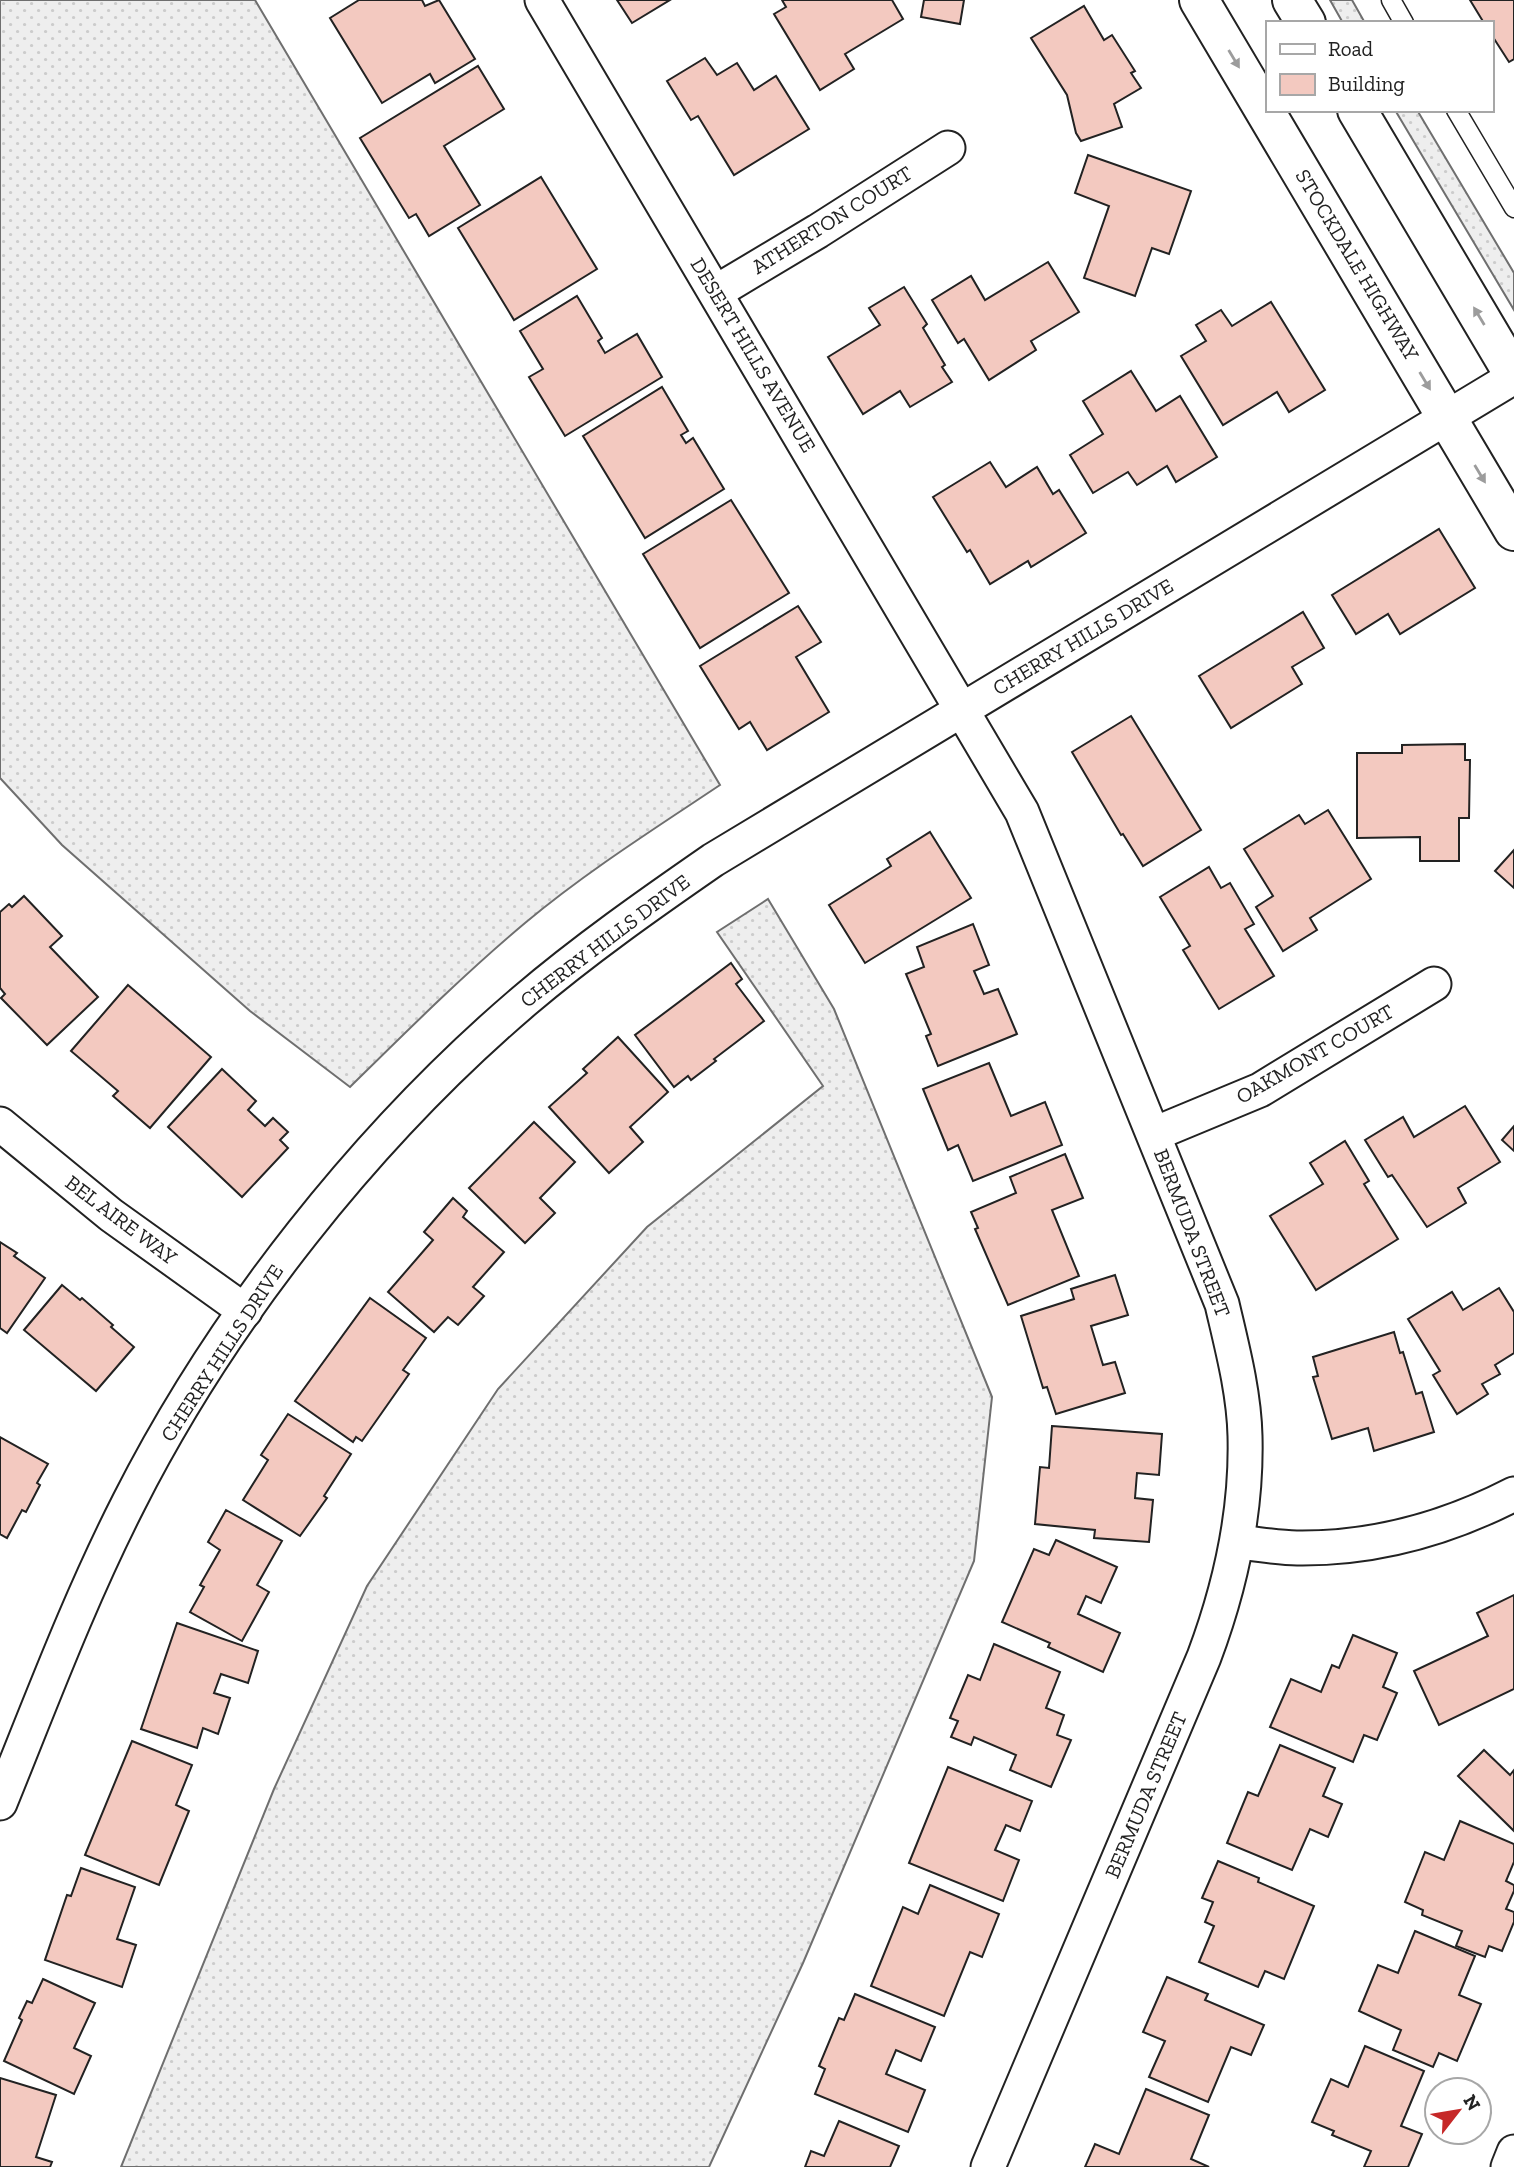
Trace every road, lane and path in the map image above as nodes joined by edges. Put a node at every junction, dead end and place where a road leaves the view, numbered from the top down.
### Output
1 (542, 0) edge
2 (1199, 0) edge
3 (1292, 0) edge
4 (1391, 0) edge
5 (1305, 21) edge
6 (1403, 21) edge
7 (1358, 112) edge
8 (1457, 112) edge
9 (948, 148) dead end
10 (1514, 208) edge
11 (716, 292) junction
12 (1514, 376) edge
13 (1447, 417) junction
14 (1514, 531) edge
15 (963, 710) junction
16 (1434, 984) dead end
17 (0, 1124) edge
18 (1154, 1134) junction
19 (245, 1311) junction
20 (1514, 1494) edge
21 (1238, 1542) junction
22 (0, 1803) edge
23 (1514, 2152) edge
24 (988, 2167) edge
25 (1508, 2167) edge

1 - 11 street, DESERT HILLS AVENUE
2 -> 13 main road, STOCKDALE HIGHWAY
3 - 5 main road
4 - 6 lane
12 -> 7 main road
8 - 10 lane
9 - 11 street, ATHERTON COURT
11 - 15 street, DESERT HILLS AVENUE
12 - 13 street, CHERRY HILLS DRIVE
13 -> 14 main road, STOCKDALE HIGHWAY
13 - 15 street, CHERRY HILLS DRIVE
15 - 18 street, BERMUDA STREET
15 - 19 street, CHERRY HILLS DRIVE
16 - 18 street, OAKMONT COURT
17 - 19 street, BEL AIRE WAY
18 - 21 street, BERMUDA STREET
19 - 22 street, CHERRY HILLS DRIVE
20 - 21 street
21 - 24 street, BERMUDA STREET
23 - 25 street

